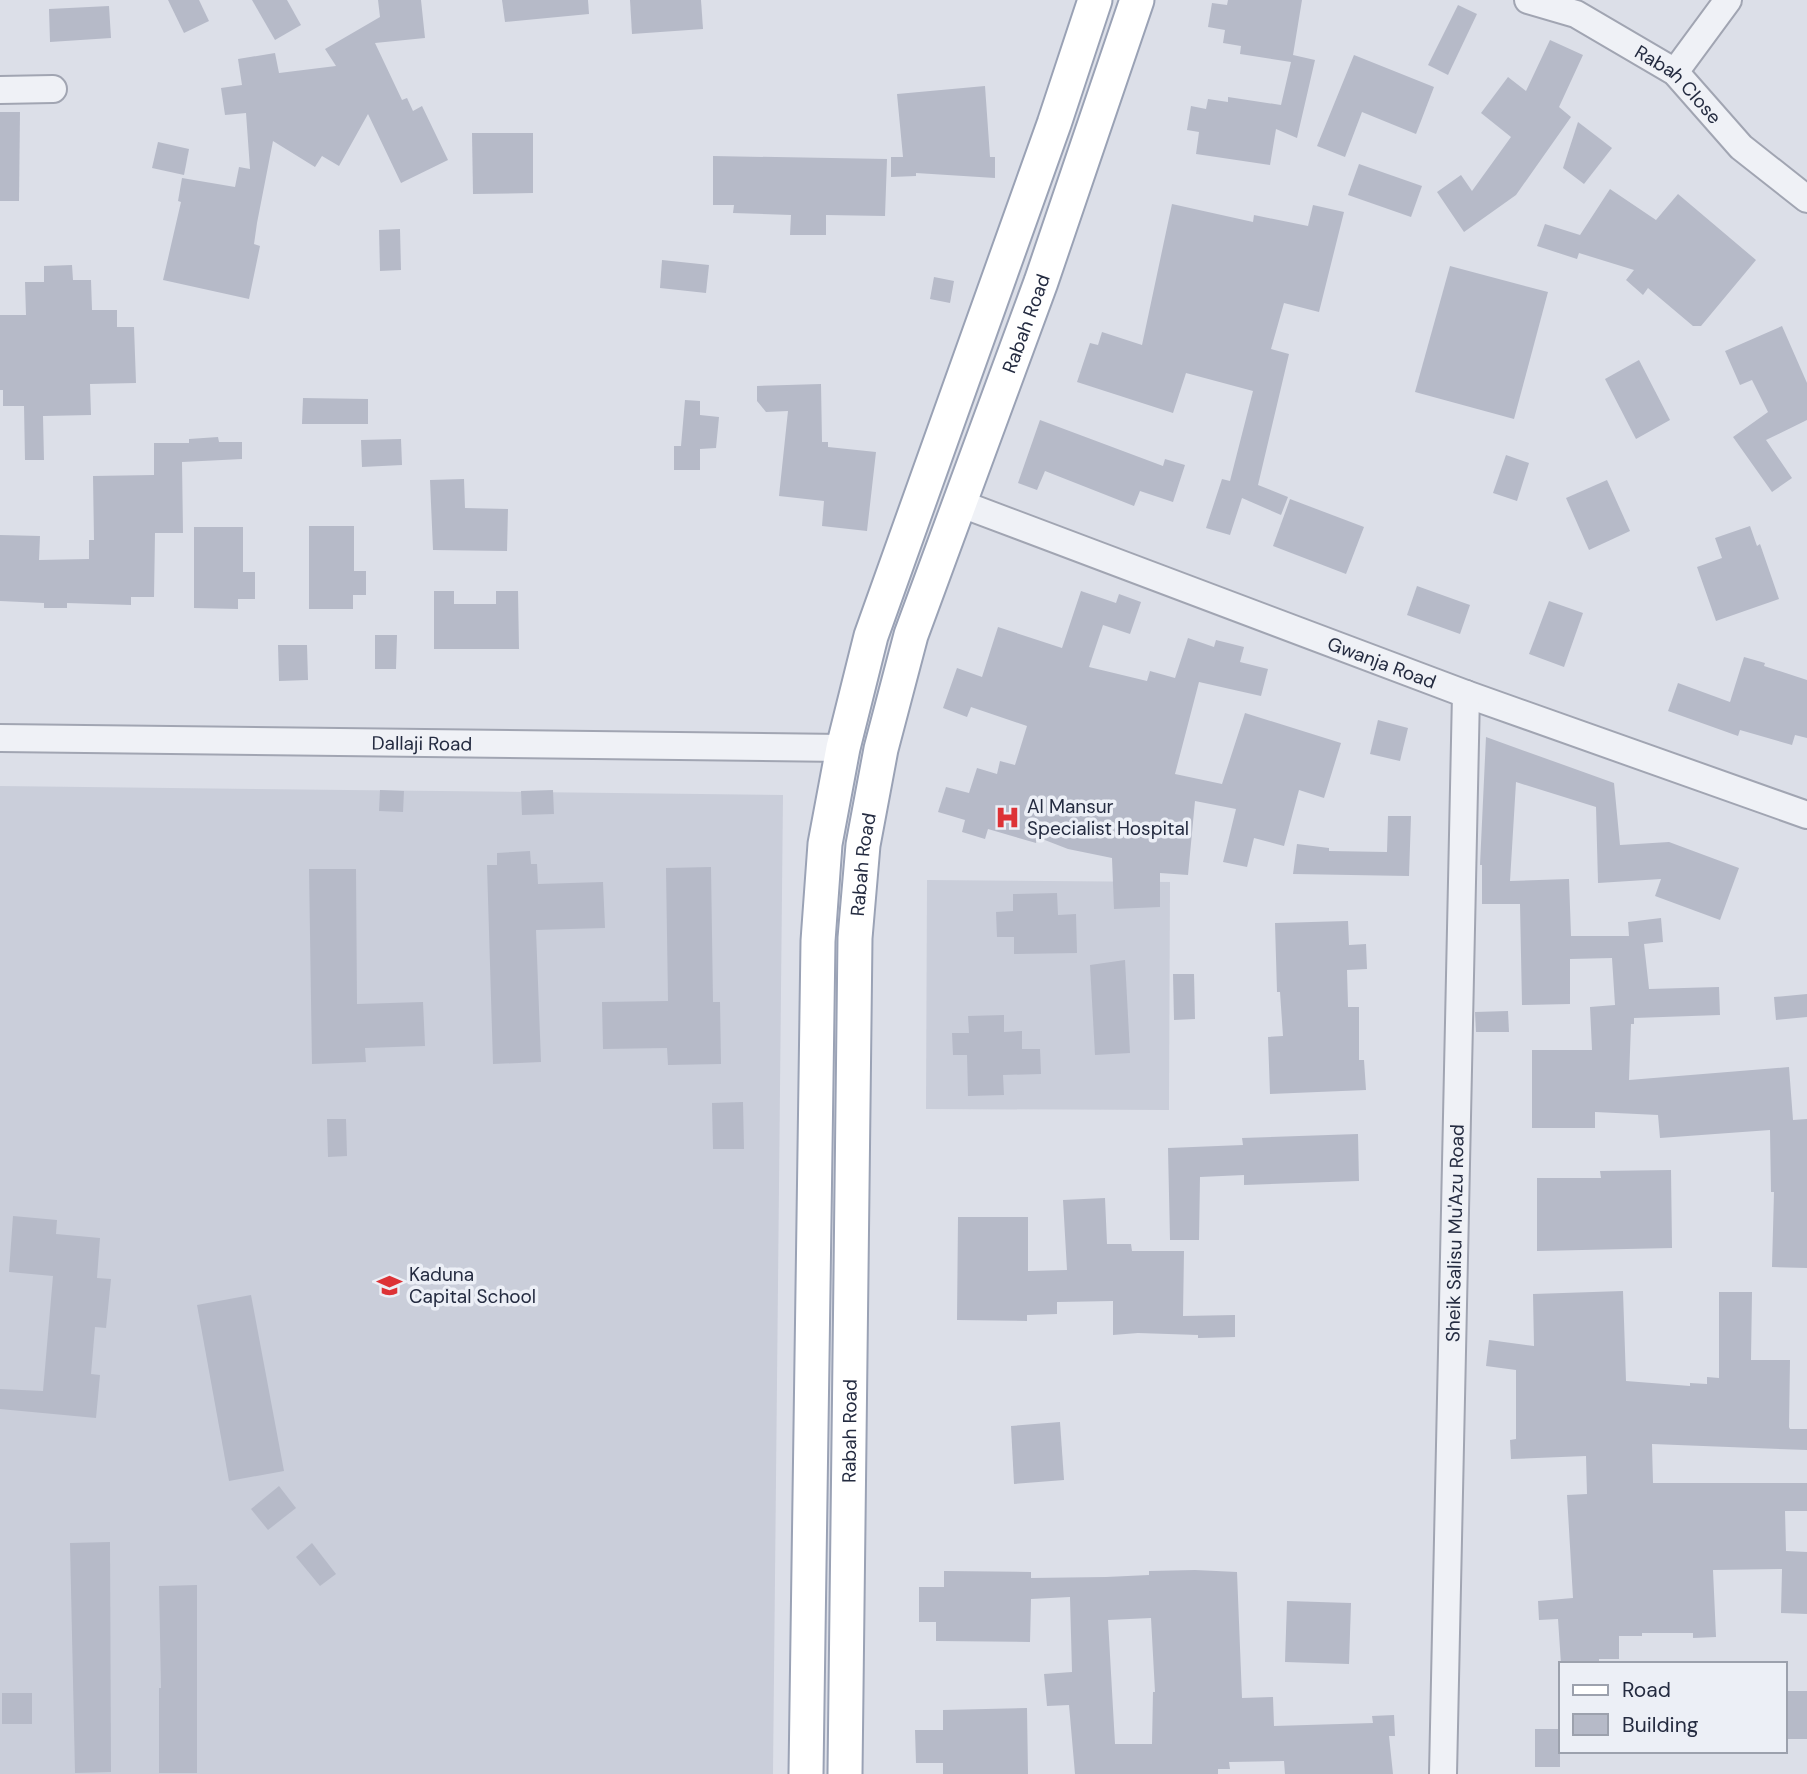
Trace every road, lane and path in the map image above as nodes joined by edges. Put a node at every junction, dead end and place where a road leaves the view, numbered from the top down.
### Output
1 (1095, 0) edge
2 (1137, 0) edge
3 (1528, 0) edge
4 (1728, 0) edge
5 (1675, 72) junction
6 (53, 89) dead end
7 (0, 90) edge
8 (1807, 199) edge
9 (959, 503) junction
10 (1466, 694) junction
11 (0, 738) edge
12 (843, 748) junction
13 (1807, 815) edge
14 (806, 1774) edge
15 (845, 1774) edge
16 (1443, 1774) edge

1 - 12 main road, Rabah Road
2 - 9 main road, Rabah Road
3 - 5 street, Rabah Close
4 - 5 street
5 - 8 street, Rabah Close
6 - 7 street
9 - 10 street, Gwanja Road
9 - 15 main road, Rabah Road
10 - 13 street, Gwanja Road
10 - 16 street, Sheik Salisu Mu'Azu Road
11 - 12 street, Dallaji Road
12 - 14 main road, Rabah Road

